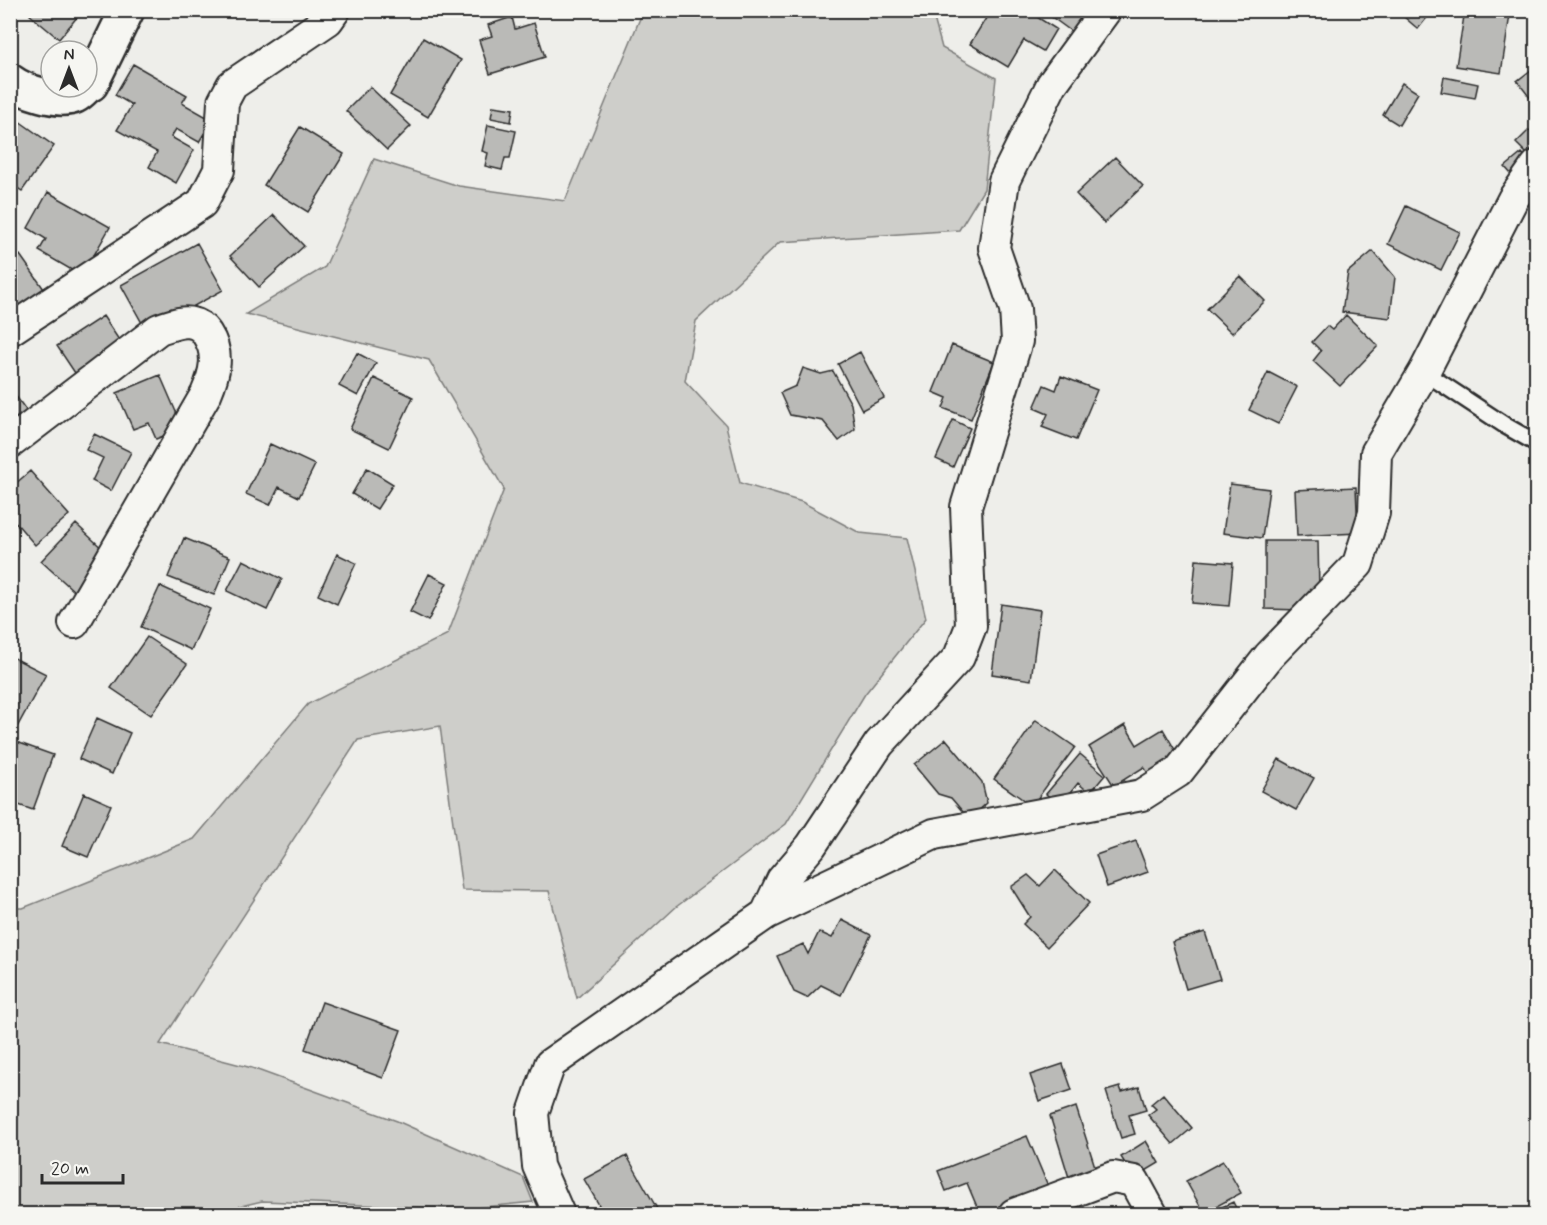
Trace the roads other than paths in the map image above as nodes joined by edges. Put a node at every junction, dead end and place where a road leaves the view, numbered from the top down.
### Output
1 (127, 10) edge
2 (335, 10) edge
3 (1106, 10) edge
4 (99, 68) edge
5 (10, 81) edge
6 (39, 95) edge
7 (1536, 166) edge
8 (10, 330) edge
9 (1424, 372) junction
10 (10, 443) edge
11 (1536, 443) edge
12 (74, 623) dead end
13 (766, 914) junction
14 (559, 1215) edge
15 (1014, 1215) edge
16 (1152, 1215) edge

1 - 4 street
2 - 8 street
3 - 13 street
5 - 6 street
7 - 9 street
9 - 11 lane
9 - 13 street
10 - 12 street
13 - 14 street
15 - 16 street

